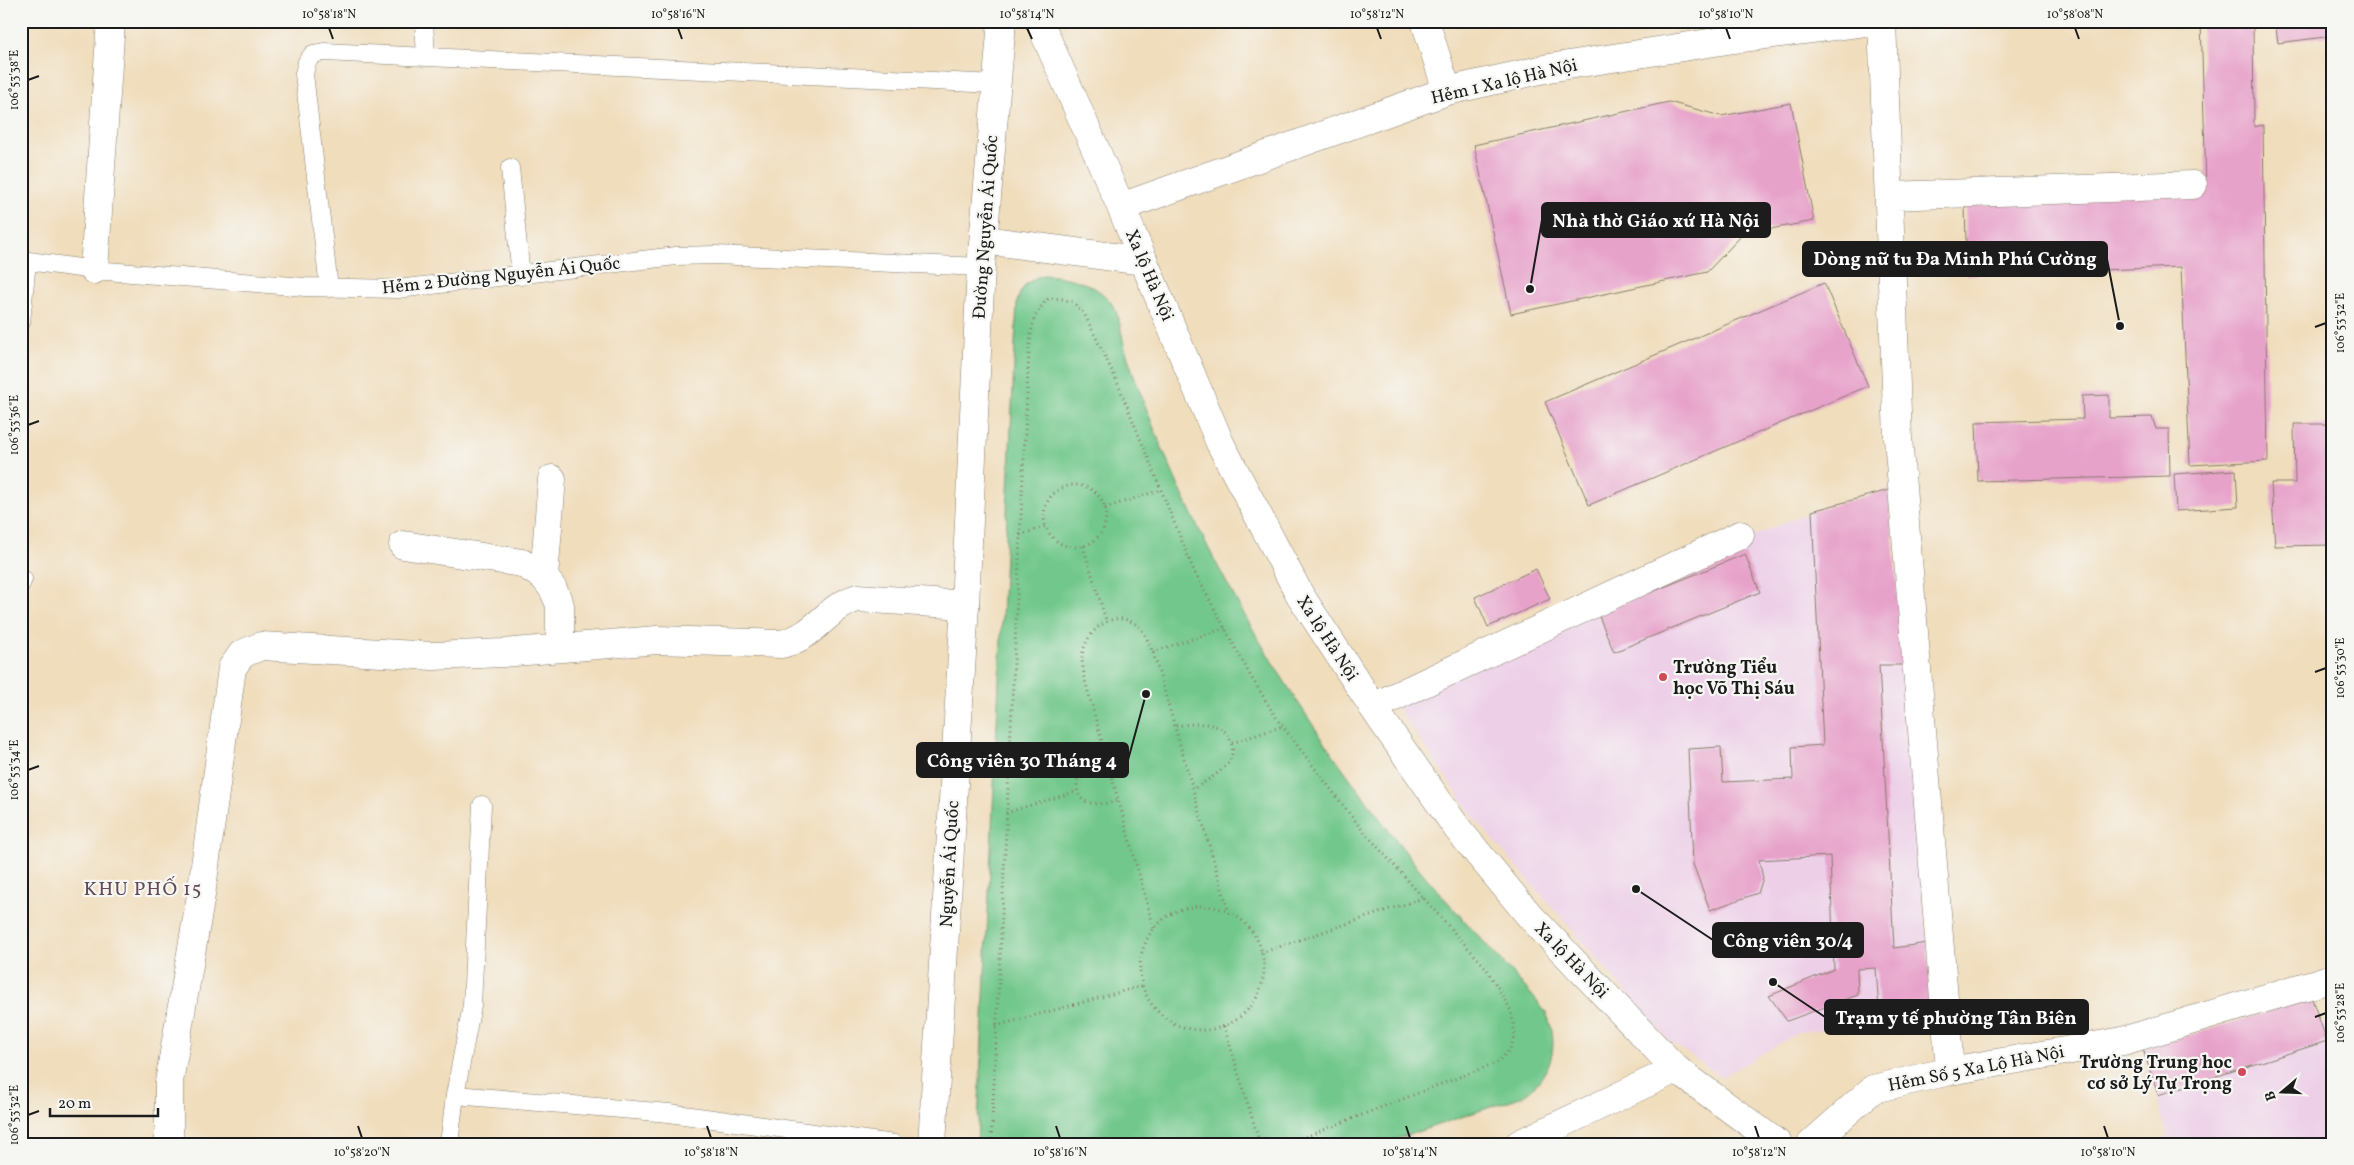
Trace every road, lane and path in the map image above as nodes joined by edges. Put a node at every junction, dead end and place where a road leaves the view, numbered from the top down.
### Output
1 (111, 21) edge
2 (424, 21) edge
3 (1002, 21) edge
4 (1039, 21) edge
5 (1425, 21) edge
6 (1873, 21) edge
7 (1882, 21) edge
8 (1732, 30) edge
9 (426, 57) junction
10 (996, 84) junction
11 (1447, 92) junction
12 (510, 168) dead end
13 (2193, 185) dead end
14 (1890, 196) junction
15 (1121, 207) junction
16 (984, 240) junction
17 (24, 260) edge
18 (1144, 261) junction
19 (981, 268) junction
20 (94, 270) junction
21 (520, 276) junction
22 (329, 288) junction
23 (21, 322) edge
24 (973, 434) joint
25 (552, 478) dead end
26 (1160, 490) junction
27 (1105, 508) junction
28 (1046, 526) junction
29 (1020, 535) junction
30 (1740, 535) dead end
31 (403, 545) dead end
32 (1083, 546) junction
33 (544, 577) junction
34 (965, 605) junction
35 (1106, 620) junction
36 (1225, 628) junction
37 (560, 647) junction
38 (1153, 652) junction
39 (1373, 707) junction
40 (1176, 726) junction
41 (1283, 726) junction
42 (1232, 743) junction
43 (1105, 752) junction
44 (1194, 789) junction
45 (1077, 791) junction
46 (1119, 801) junction
47 (482, 805) dead end
48 (1006, 814) junction
49 (1423, 898) junction
50 (1229, 912) junction
51 (1154, 928) junction
52 (1261, 953) junction
53 (2333, 978) edge
54 (1142, 986) junction
55 (996, 1026) junction
56 (1224, 1026) junction
57 (1676, 1069) junction
58 (1950, 1071) junction
59 (454, 1095) junction
60 (170, 1144) edge
61 (449, 1144) edge
62 (894, 1144) edge
63 (932, 1144) edge
64 (991, 1144) edge
65 (1260, 1144) edge
66 (1287, 1144) edge
67 (1519, 1144) edge
68 (1778, 1144) edge
69 (1811, 1144) edge

1 - 20 main road
2 - 9 lane
3 - 10 main road, Đường Nguyễn Ái Quốc
4 - 15 main road, Xa lộ Hà Nội
5 - 11 main road
6 - 8 main road, Hẻm 1 Xa lộ Hà Nội
7 - 14 main road
8 - 11 main road, Hẻm 1 Xa lộ Hà Nội
9 - 10 lane
9 - 22 lane
10 - 16 main road, Đường Nguyễn Ái Quốc
11 - 15 main road, Hẻm 1 Xa lộ Hà Nội
12 - 21 lane
13 - 14 main road
14 - 58 main road
15 - 18 main road, Xa lộ Hà Nội
16 - 18 main road
16 - 19 main road, Đường Nguyễn Ái Quốc
17 - 20 lane, Hẻm 2 Đường Nguyễn Ái Quốc
17 - 23 lane
18 - 39 main road, Xa lộ Hà Nội
19 - 21 lane, Hẻm 2 Đường Nguyễn Ái Quốc
19 - 24 main road, Đường Nguyễn Ái Quốc
20 - 22 lane, Hẻm 2 Đường Nguyễn Ái Quốc
21 - 22 lane, Hẻm 2 Đường Nguyễn Ái Quốc
24 - 34 main road, Nguyễn Ái Quốc
25 - 33 main road
26 - 27 path
26 - 29 path
26 - 36 path
27 - 28 path
27 - 32 path
28 - 29 path
28 - 32 path
29 - 48 path
30 - 39 main road
31 - 33 main road
32 - 35 path
33 - 37 main road
34 - 37 main road
34 - 63 main road, Nguyễn Ái Quốc
35 - 38 path
35 - 43 path
36 - 38 path
36 - 41 path
37 - 60 main road
38 - 40 path
39 - 57 main road, Xa lộ Hà Nội
40 - 42 path
40 - 44 path
41 - 42 path
41 - 49 path
42 - 44 path
43 - 45 path
43 - 46 path
44 - 50 path
45 - 46 path
45 - 48 path
46 - 51 path
47 - 59 lane
48 - 55 path
49 - 52 path
49 - 66 path
50 - 51 path
50 - 52 path
51 - 54 path
52 - 56 path
53 - 58 main road, Hẻm Số 5 Xa Lộ Hà Nội
54 - 55 path
54 - 56 path
55 - 64 path
56 - 65 path
57 - 67 main road
57 - 68 main road, Xa lộ Hà Nội
58 - 69 main road, Hẻm Số 5 Xa Lộ Hà Nội
59 - 61 lane
59 - 62 lane

